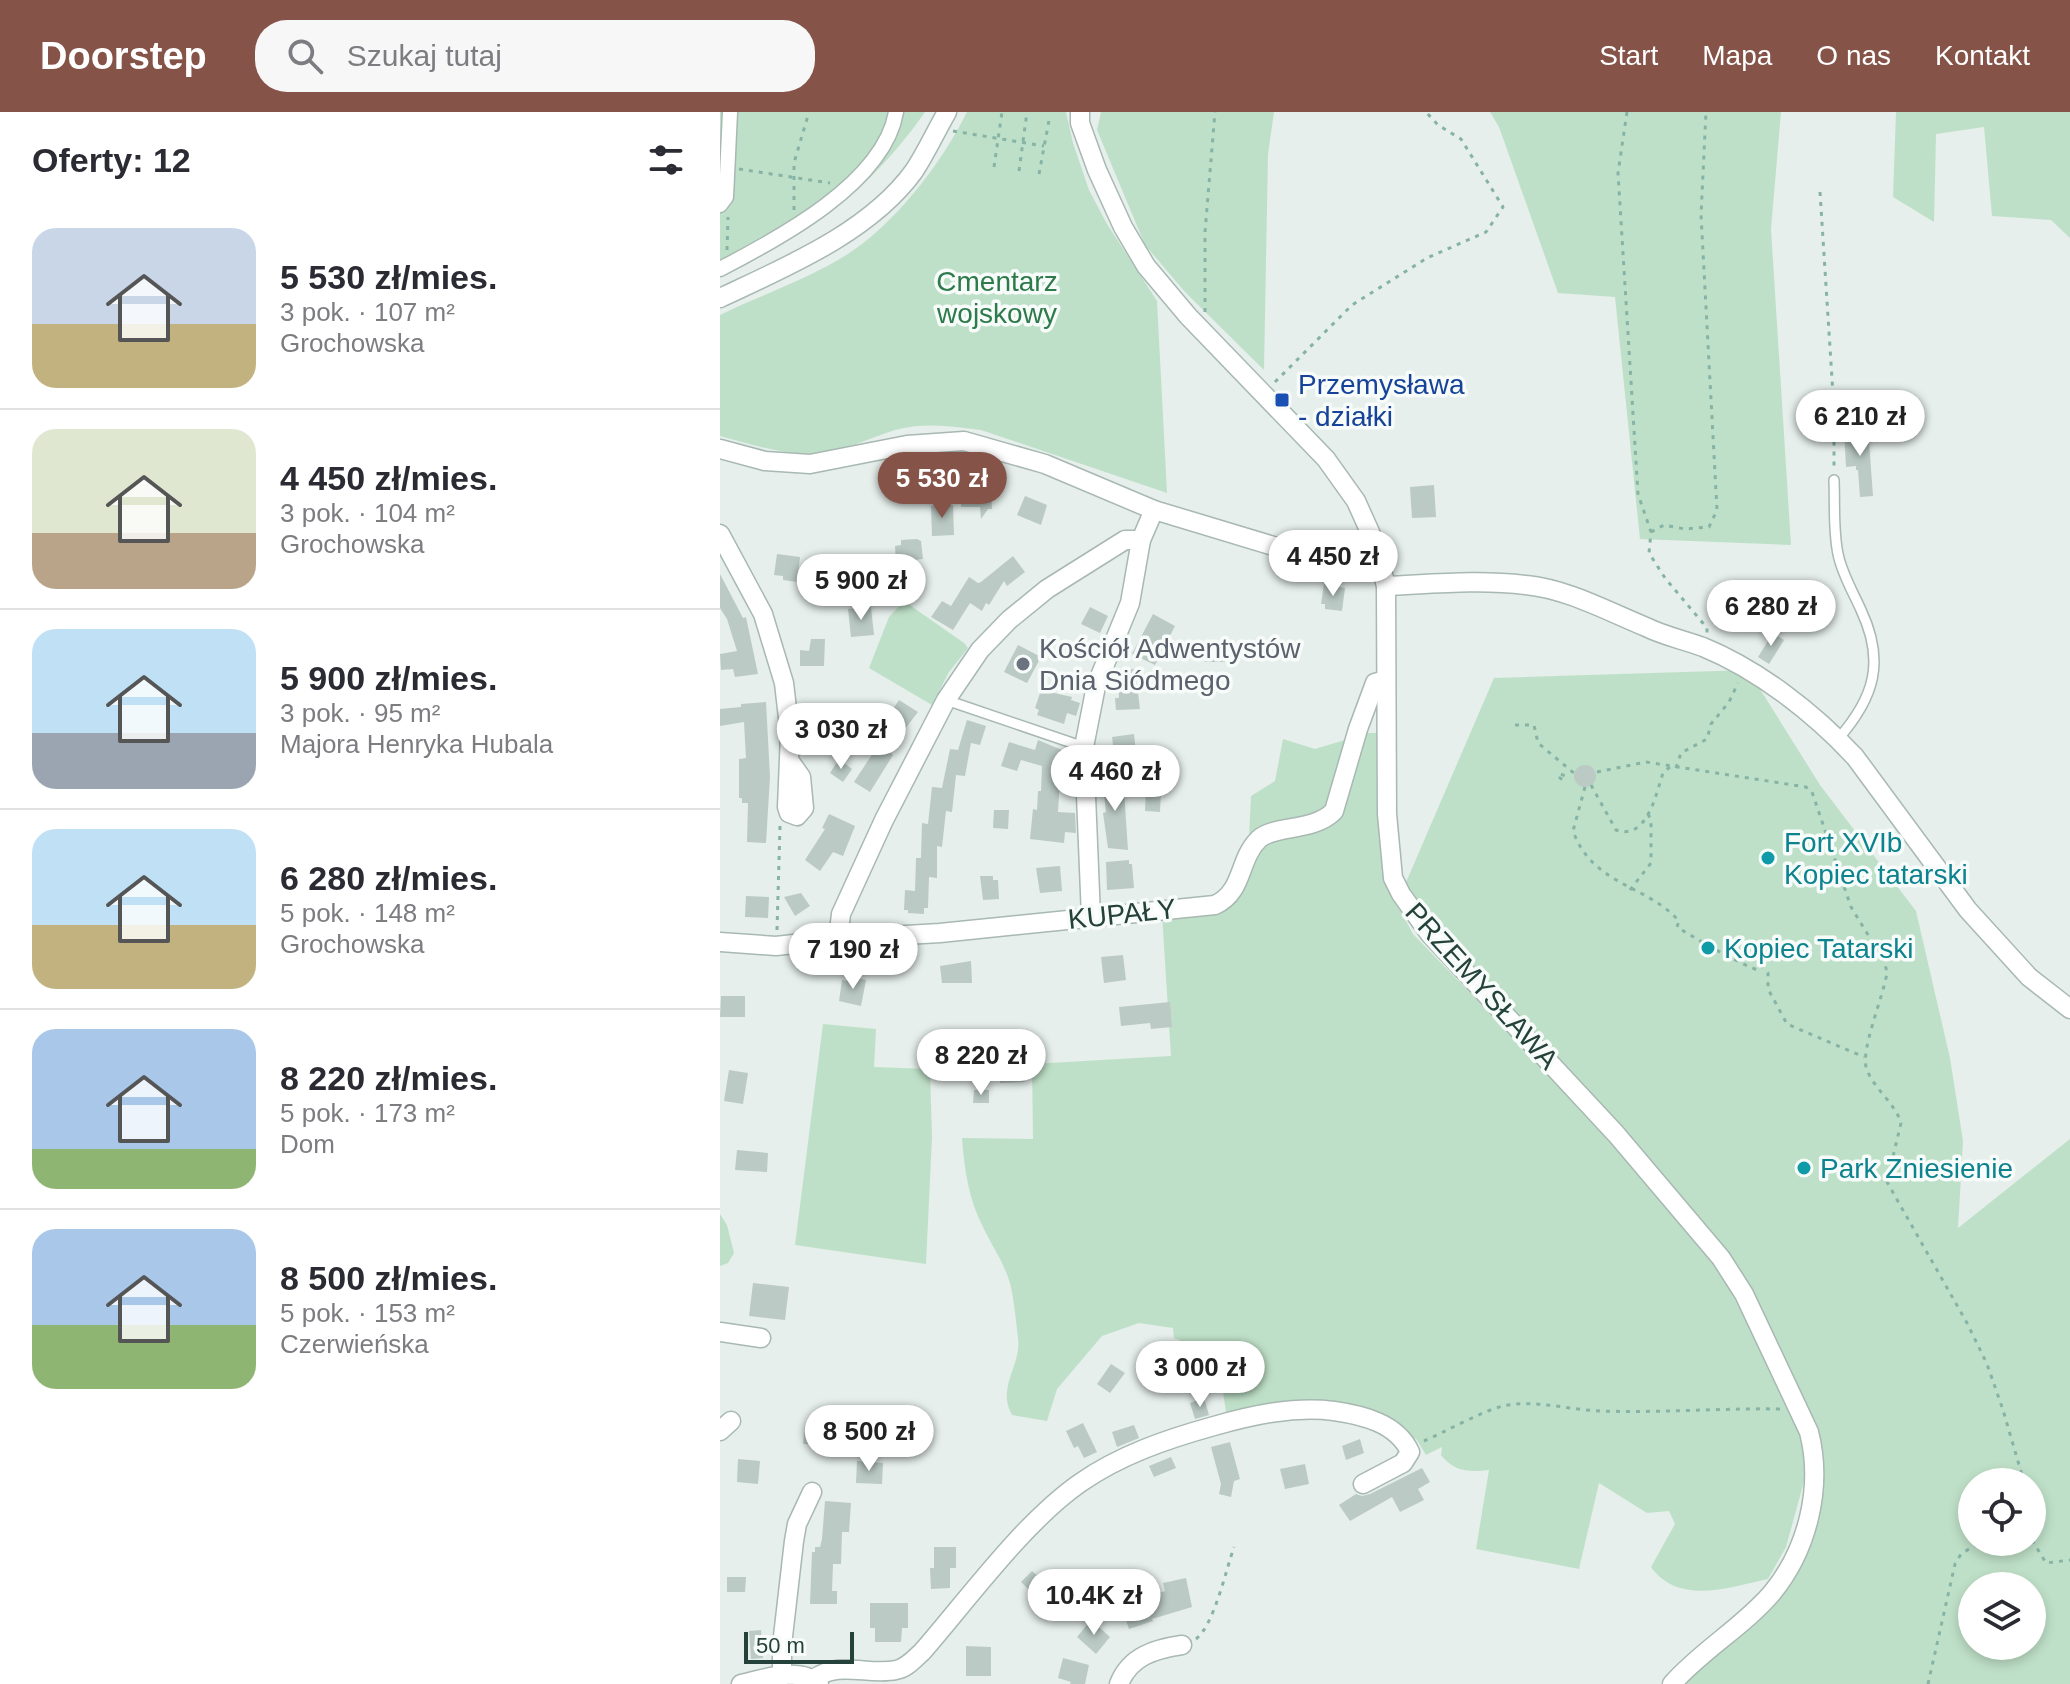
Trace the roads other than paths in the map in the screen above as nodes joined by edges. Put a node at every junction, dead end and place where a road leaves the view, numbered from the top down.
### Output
1 (730, 112) edge
2 (896, 112) edge
3 (1080, 112) edge
4 (949, 121) edge
5 (721, 204) edge
6 (723, 267) edge
7 (720, 298) edge
8 (720, 449) edge
9 (1834, 480) road end
10 (1154, 510) junction
11 (720, 534) edge
12 (1141, 540) junction
13 (1380, 562) junction
14 (1386, 586) junction
15 (1386, 680) junction
16 (946, 700) junction
17 (1838, 739) junction
18 (1084, 747) junction
19 (787, 807) road end
20 (1091, 917) junction
21 (838, 939) junction
22 (720, 942) edge
23 (2070, 1009) edge
24 (720, 1332) edge
25 (761, 1338) dead end
26 (1363, 1484) dead end
27 (812, 1492) dead end
28 (1182, 1645) road end
29 (782, 1676) junction
30 (817, 1682) edge
31 (741, 1684) edge
32 (1119, 1684) edge
33 (1672, 1684) edge

1 - 5 street
2 - 6 street
3 - 13 street, PRZEMYSŁAWA
4 - 7 street
8 - 10 street
9 - 17 lane
10 - 12 street
10 - 13 street
11 - 19 street
12 - 16 street
12 - 18 street
13 - 14 street, PRZEMYSŁAWA
14 - 15 street, PRZEMYSŁAWA
14 - 17 street
15 - 20 street, KUPAŁY
15 - 33 street, PRZEMYSŁAWA
16 - 18 lane
16 - 21 street
17 - 23 street
18 - 20 street
20 - 21 street, KUPAŁY
21 - 22 street, KUPAŁY
24 - 25 street
26 - 30 street
27 - 29 street
28 - 32 street
29 - 30 street
29 - 31 street

